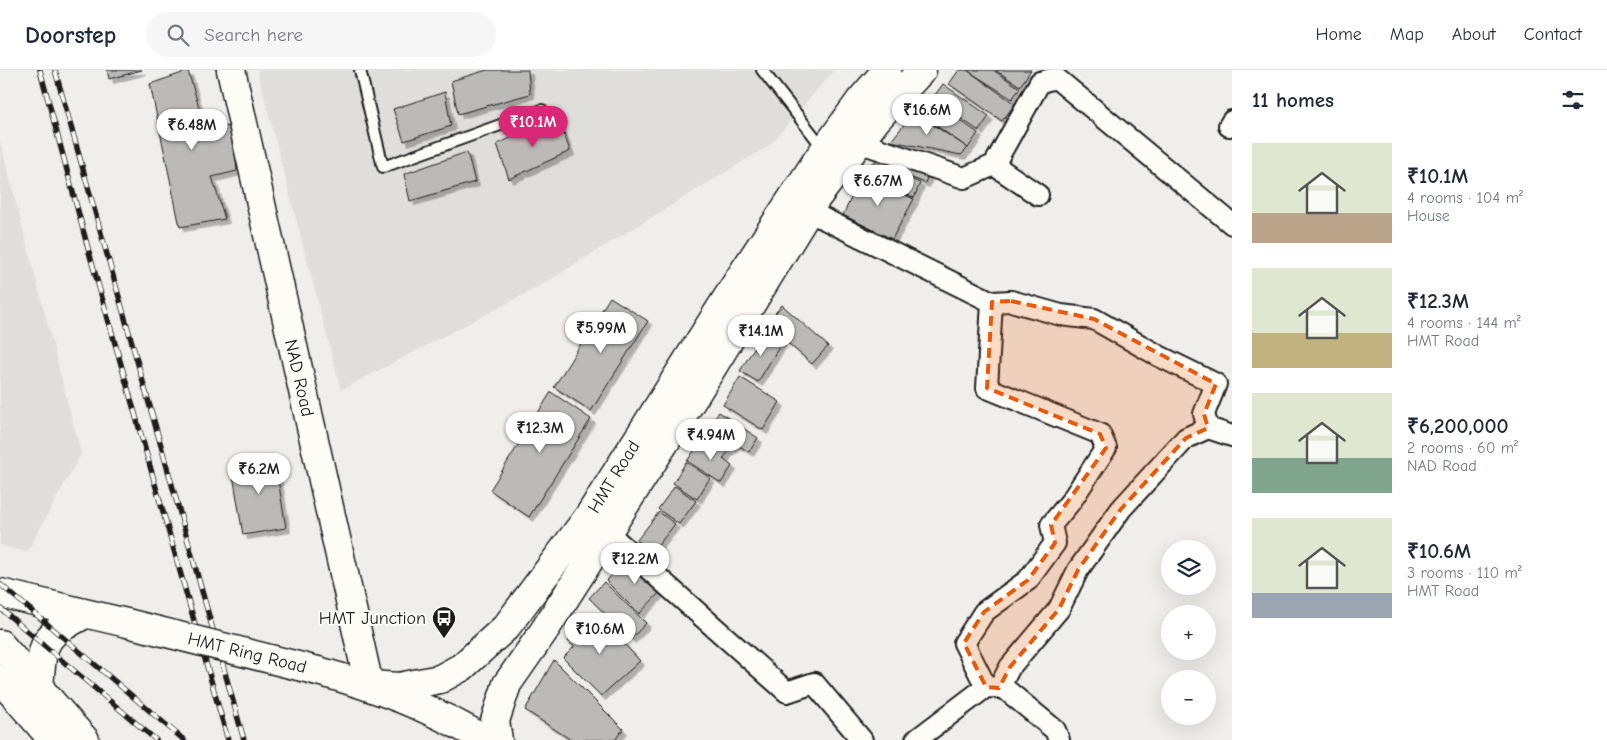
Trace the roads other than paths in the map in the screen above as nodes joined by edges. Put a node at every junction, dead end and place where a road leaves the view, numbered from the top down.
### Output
1 (231, 70) edge
2 (360, 70) edge
3 (762, 70) edge
4 (887, 70) edge
5 (922, 70) edge
6 (542, 110) dead end
7 (858, 142) junction
8 (825, 150) junction
9 (994, 165) junction
10 (1038, 195) dead end
11 (808, 211) junction
12 (1232, 224) edge
13 (992, 302) junction
14 (1208, 428) junction
15 (1232, 436) edge
16 (607, 532) junction
17 (0, 593) edge
18 (85, 614) junction
19 (0, 644) edge
20 (0, 678) edge
21 (369, 685) junction
22 (39, 687) junction
23 (992, 687) junction
24 (918, 739) edge
25 (52, 740) edge
26 (85, 740) edge
27 (485, 740) edge
28 (498, 740) edge
29 (862, 740) edge
30 (1058, 740) edge

1 - 21 main road, NAD Road
2 - 6 lane
3 - 8 lane
4 - 8 main road, HMT Road
5 - 7 main road, HMT Road
7 - 9 street
7 - 11 main road, HMT Road
8 - 21 main road, HMT Road
9 - 10 street
9 - 12 street
11 - 13 street
11 - 16 main road, HMT Road
13 - 14 street
13 - 23 street
14 - 15 street
14 - 23 street
16 - 28 main road, HMT Road
16 - 29 street
17 - 18 main road, HMT Ring Road
18 - 21 main road, HMT Ring Road, bridge
18 - 22 main road
19 - 22 main road
20 - 25 main road
21 - 27 main road, HMT Ring Road
22 - 26 main road
23 - 24 street
23 - 30 street

